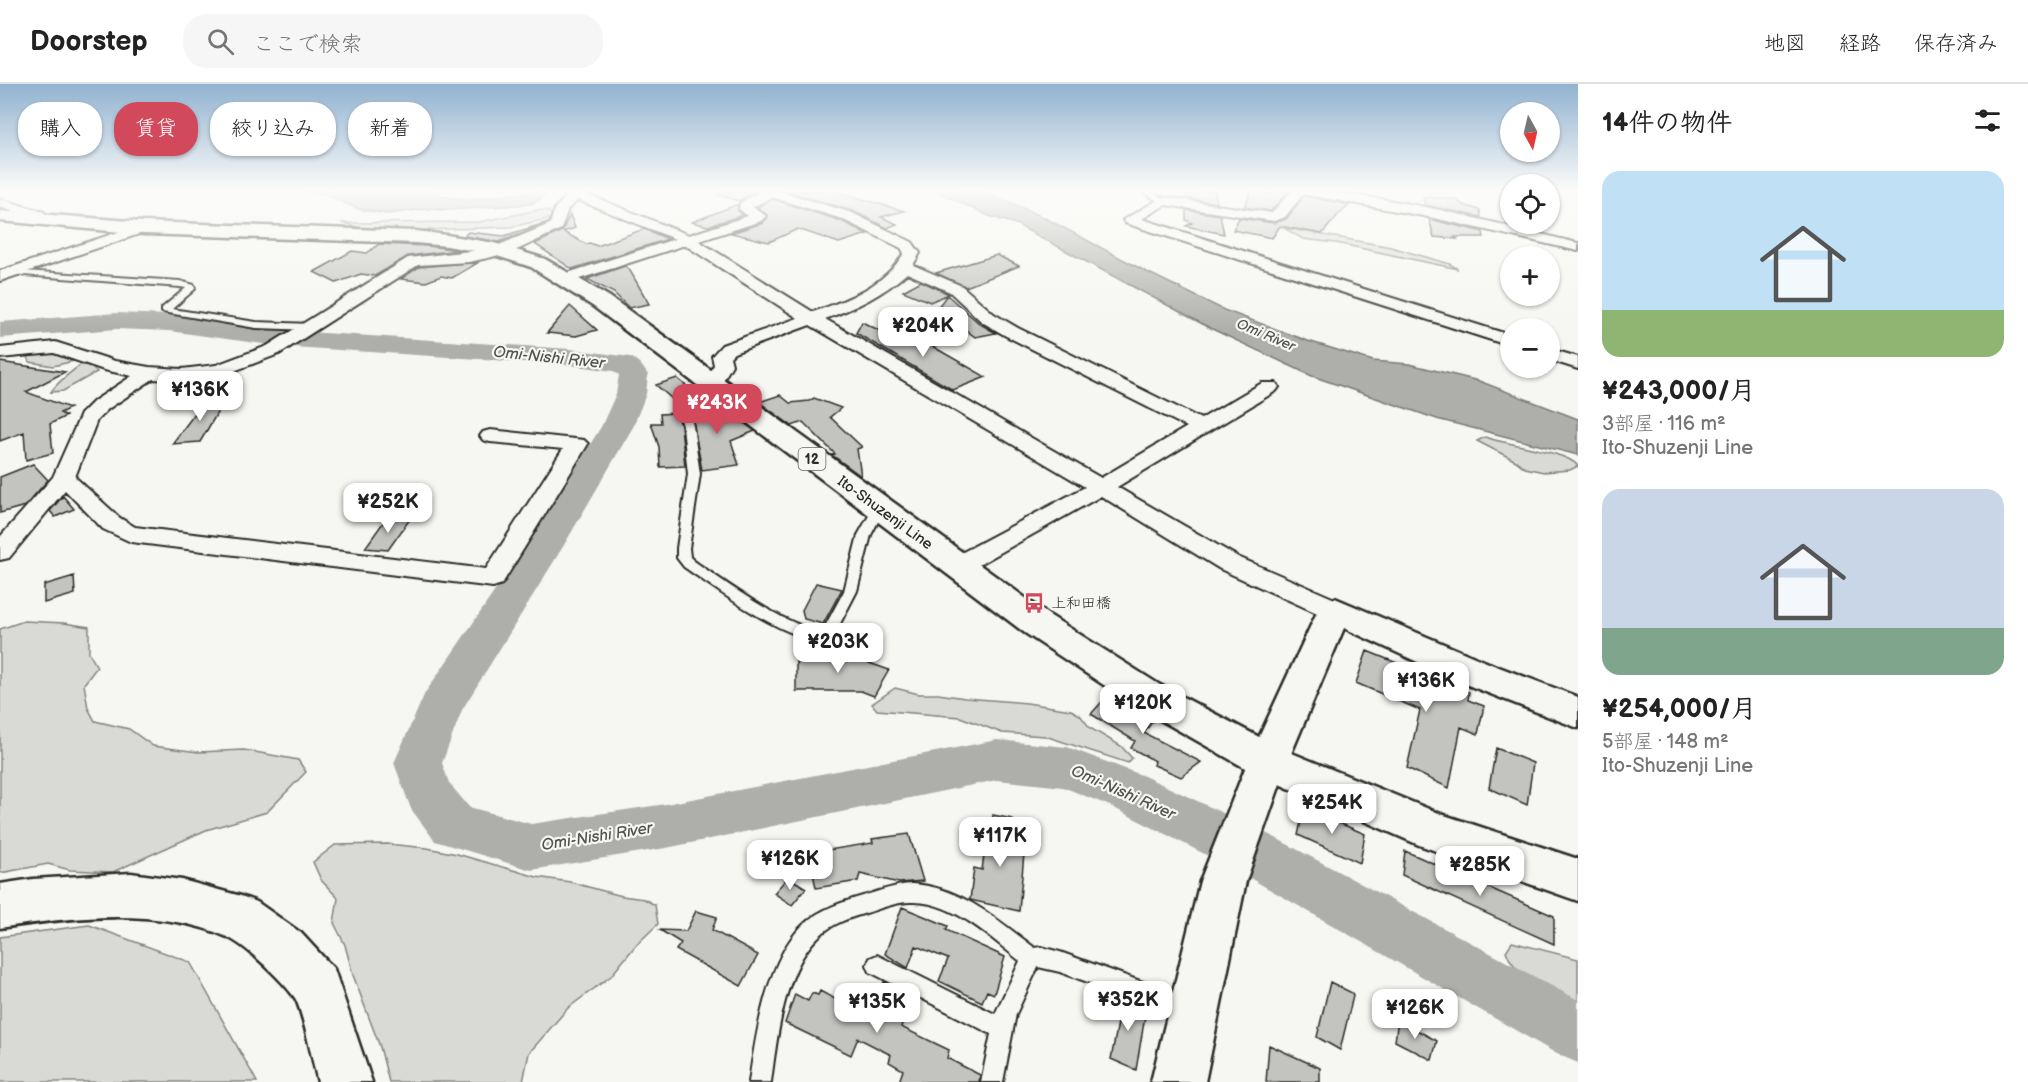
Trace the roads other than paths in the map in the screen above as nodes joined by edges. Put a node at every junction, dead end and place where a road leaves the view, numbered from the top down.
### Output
1 (113, 238) edge
2 (422, 238) edge
3 (532, 238) edge
4 (682, 238) edge
5 (696, 238) edge
6 (892, 238) edge
7 (1185, 238) edge
8 (1537, 238) edge
9 (688, 240) junction
10 (1578, 247) edge
11 (498, 251) junction
12 (903, 267) junction
13 (4, 273) edge
14 (567, 278) junction
15 (813, 318) junction
16 (310, 328) junction
17 (1500, 338) edge
18 (0, 353) edge
19 (1560, 357) edge
20 (1578, 363) edge
21 (150, 373) junction
22 (1269, 387) dead end
23 (716, 388) junction
24 (1202, 427) junction
25 (490, 436) dead end
26 (63, 479) junction
27 (1101, 487) junction
28 (879, 508) junction
29 (0, 552) edge
30 (957, 566) junction
31 (1335, 610) junction
32 (1578, 713) edge
33 (1268, 761) junction
34 (1578, 880) edge
35 (0, 906) edge
36 (1032, 958) junction
37 (877, 965) dead end
38 (1195, 1011) junction
39 (1003, 1029) junction
40 (345, 1082) edge
41 (760, 1082) edge
42 (992, 1082) edge
43 (1178, 1082) edge

1 - 13 street
2 - 11 main road, Ito-Shuzenji Line / 12
3 - 11 street
4 - 9 street
5 - 9 street
6 - 12 street
7 - 17 street
8 - 10 street
9 - 14 street
9 - 15 street
11 - 14 main road, Ito-Shuzenji Line / 12
11 - 16 street
12 - 15 street
12 - 24 street
13 - 16 lane
14 - 23 main road, Ito-Shuzenji Line / 12
15 - 23 street
15 - 27 street
16 - 21 street
18 - 21 street
19 - 20 street
21 - 26 street
22 - 24 street
23 - 28 main road, Ito-Shuzenji Line / 12
23 - 28 lane
24 - 27 street
25 - 26 street
26 - 29 street
27 - 30 street
27 - 31 street
28 - 30 main road, Ito-Shuzenji Line / 12
30 - 33 main road, Ito-Shuzenji Line / 12
31 - 32 main road
31 - 33 main road
33 - 34 main road, Ito-Shuzenji Line / 12
33 - 38 main road
35 - 40 main road
36 - 38 lane
36 - 39 lane
36 - 41 lane
37 - 39 lane
38 - 43 main road
39 - 42 lane

